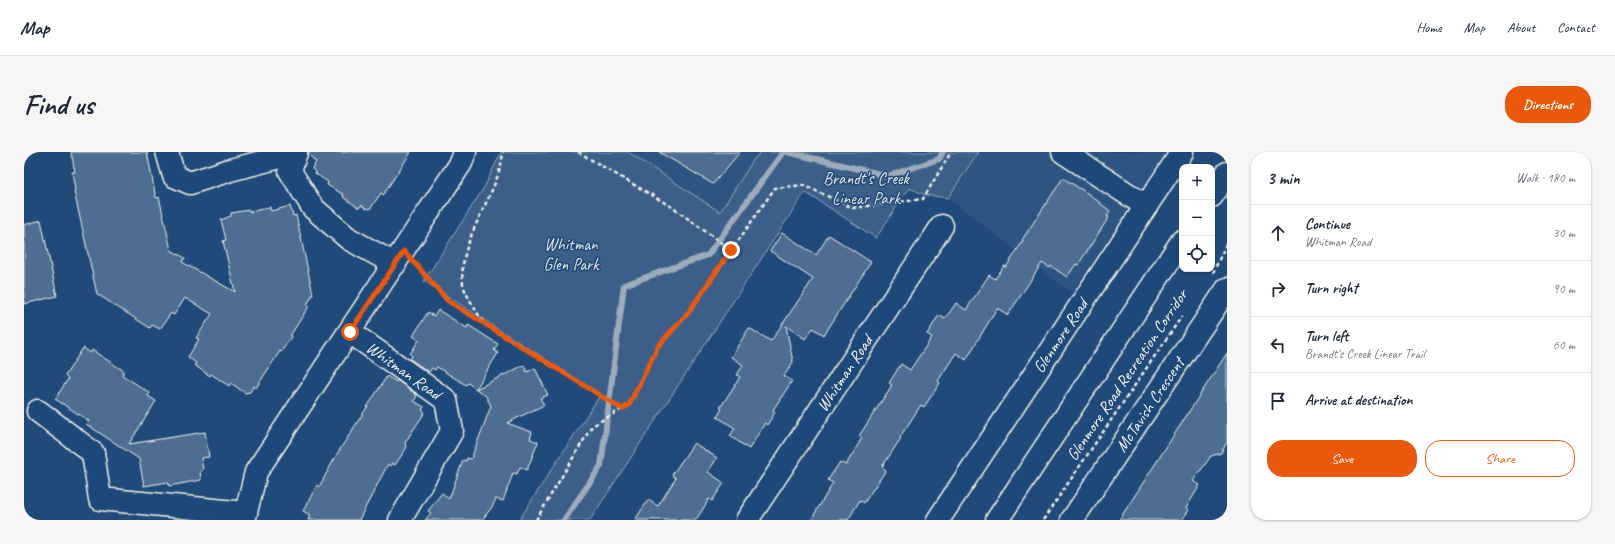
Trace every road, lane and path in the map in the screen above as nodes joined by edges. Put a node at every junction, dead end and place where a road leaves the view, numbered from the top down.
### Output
1 (166, 152) edge
2 (465, 152) edge
3 (503, 152) edge
4 (578, 152) edge
5 (951, 152) edge
6 (1063, 152) edge
7 (1182, 152) edge
8 (294, 159) edge
9 (1227, 173) edge
10 (1215, 191) edge
11 (1146, 206) junction
12 (942, 226) dead end
13 (1227, 242) edge
14 (1179, 246) edge
15 (731, 250) junction
16 (399, 258) junction
17 (1212, 274) dead end
18 (1227, 289) edge
19 (1185, 311) dead end
20 (483, 323) junction
21 (350, 332) junction
22 (622, 409) junction
23 (38, 411) dead end
24 (245, 517) edge
25 (400, 520) edge
26 (536, 520) edge
27 (747, 520) edge
28 (938, 520) edge
29 (997, 520) edge
30 (1043, 520) edge
31 (1072, 520) edge

1 - 8 street
2 - 16 street, Whitman Road
3 - 20 path
4 - 15 path
5 - 15 path
6 - 11 street
7 - 11 street, Glenmore Road
8 - 16 street
9 - 10 street
11 - 28 street, Glenmore Road
12 - 27 street, Whitman Road
13 - 17 path
14 - 29 street
15 - 22 path
16 - 20 path
16 - 21 street, Whitman Road
18 - 31 street, McTavish Crescent
19 - 30 path, Glenmore Road Recreation Corridor
20 - 22 path
21 - 24 street, Whitman Road
21 - 25 street, Whitman Road
22 - 26 path
23 - 24 street, Whitman Road

